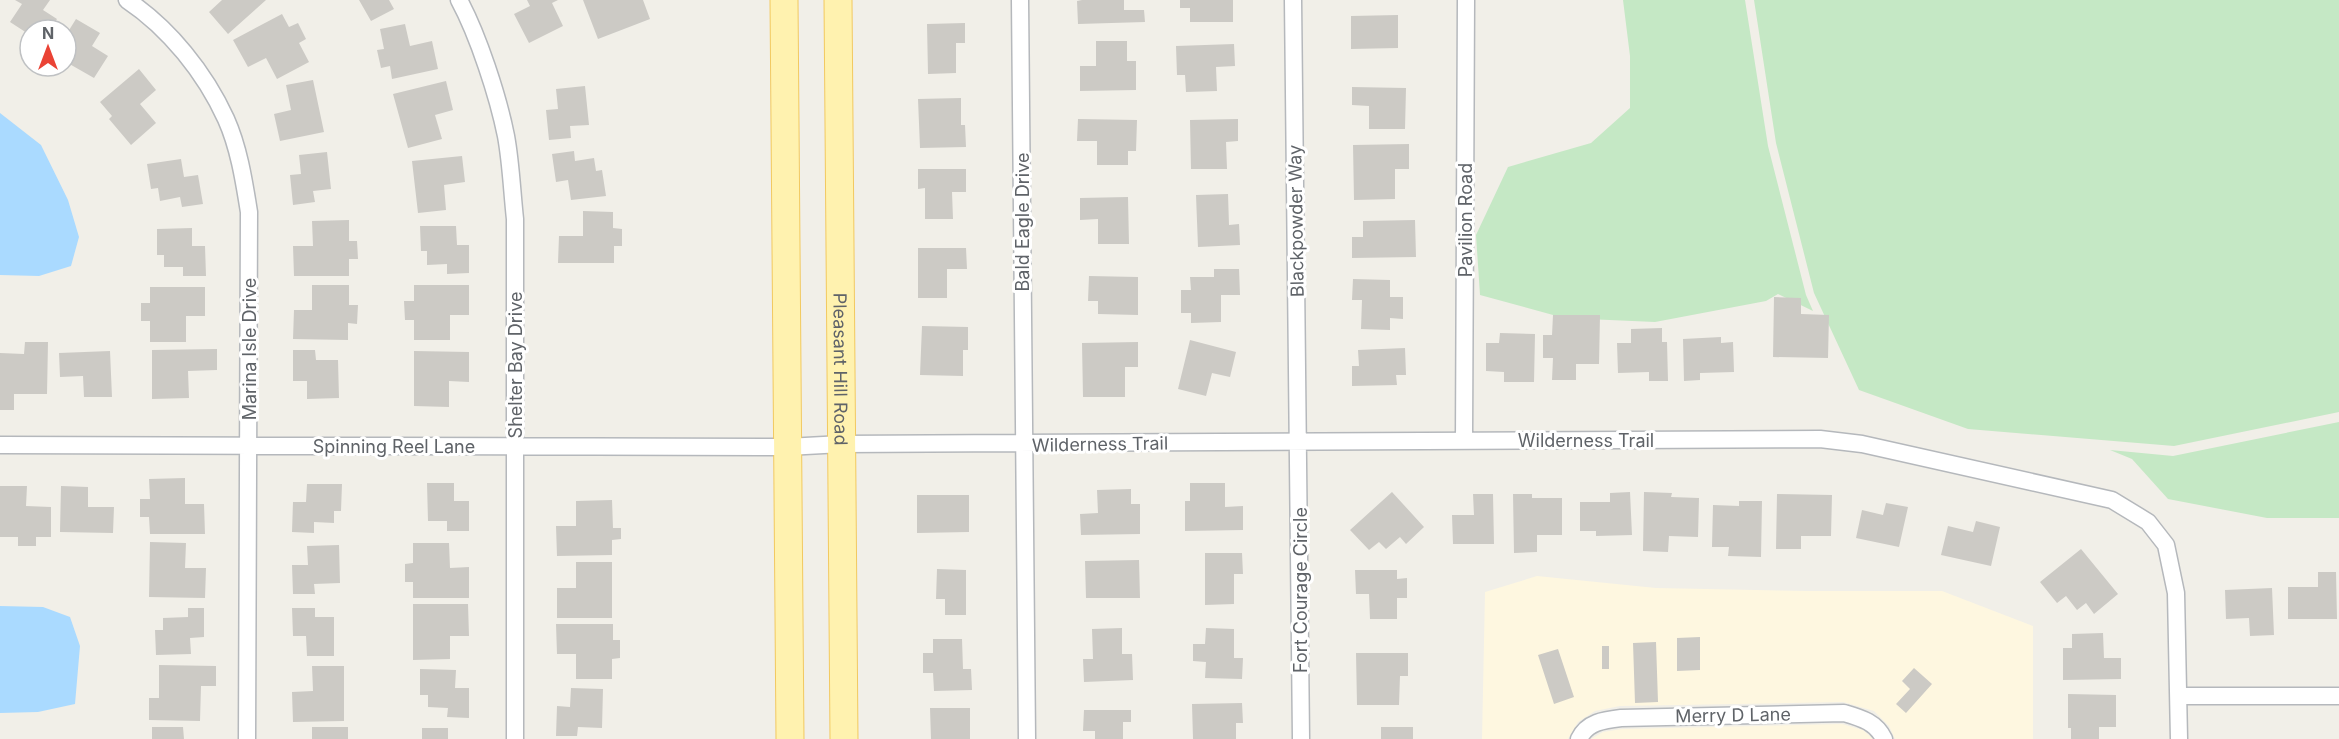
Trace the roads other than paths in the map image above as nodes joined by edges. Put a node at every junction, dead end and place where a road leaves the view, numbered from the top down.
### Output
1 (127, 0) edge
2 (459, 0) edge
3 (784, 0) edge
4 (838, 0) edge
5 (1020, 0) edge
6 (1293, 0) edge
7 (1466, 0) edge
8 (1464, 440) junction
9 (1298, 441) junction
10 (842, 444) junction
11 (0, 445) edge
12 (1024, 445) junction
13 (249, 446) junction
14 (515, 446) junction
15 (788, 447) junction
16 (2179, 696) junction
17 (2339, 696) edge
18 (247, 739) edge
19 (515, 739) edge
20 (790, 739) edge
21 (844, 739) edge
22 (1027, 739) edge
23 (1301, 739) edge
24 (1580, 739) edge
25 (1884, 739) edge
26 (2180, 739) edge

1 - 13 street, Marina Isle Drive
2 - 14 street, Shelter Bay Drive
3 - 15 main road
4 - 10 main road, Pleasant Hill Road
5 - 12 street, Bald Eagle Drive
6 - 9 street, Blackpowder Way
7 - 8 street, Pavilion Road
8 - 9 street, Wilderness Trail
8 - 16 street, Wilderness Trail
9 - 12 street, Wilderness Trail
9 - 23 street, Fort Courage Circle
10 - 12 street, Wilderness Trail
10 - 15 street, Wilderness Trail
10 - 21 main road, Pleasant Hill Road
11 - 13 street, Spinning Reel Lane
12 - 22 street
13 - 14 street, Spinning Reel Lane
13 - 18 street, Marina Isle Drive
14 - 15 street, Spinning Reel Lane
14 - 19 street, Shelter Bay Drive
15 - 20 main road
16 - 17 street
16 - 26 street, Wilderness Trail
24 - 25 street, Merry D Lane

